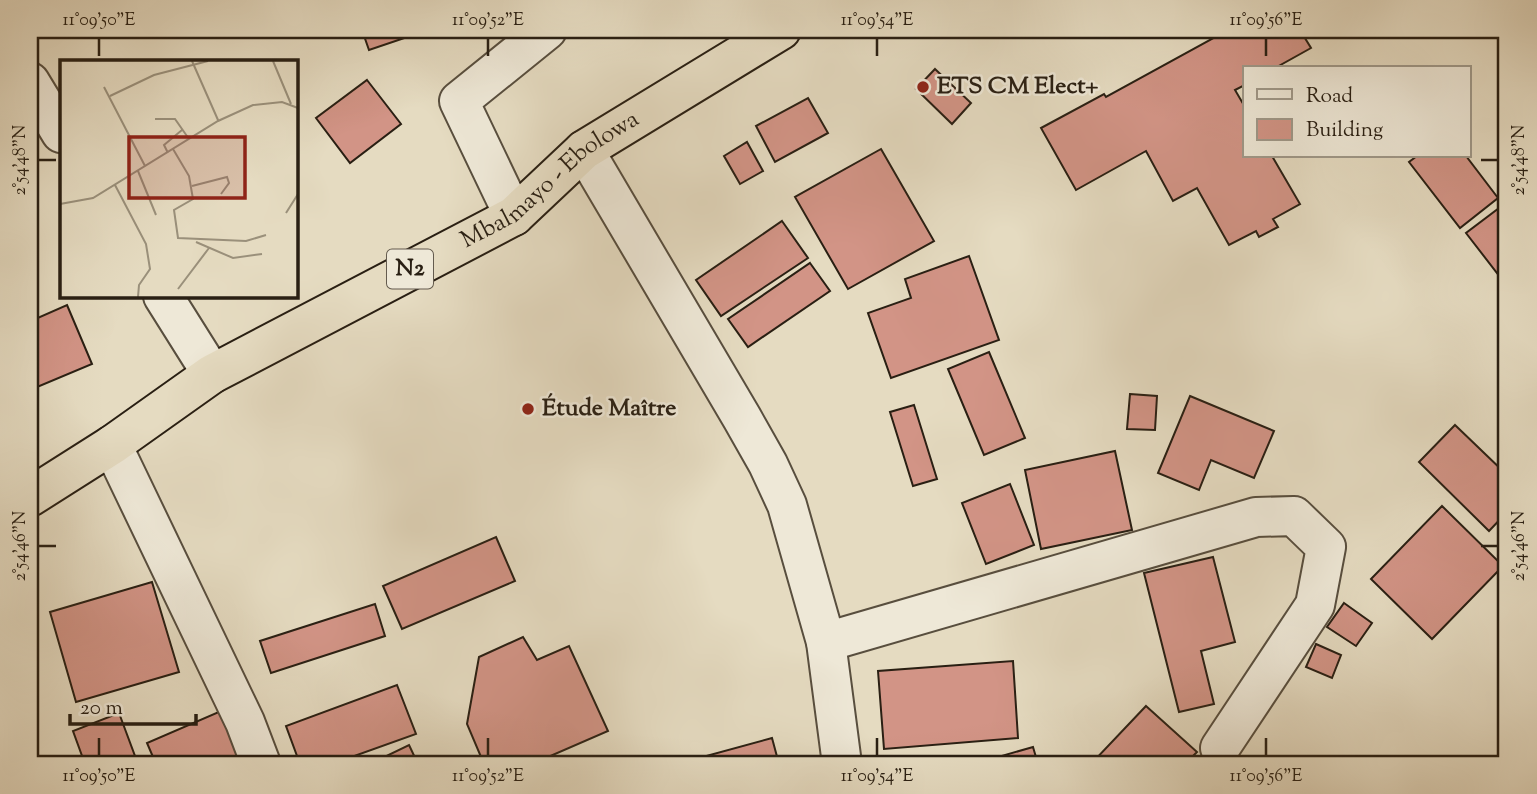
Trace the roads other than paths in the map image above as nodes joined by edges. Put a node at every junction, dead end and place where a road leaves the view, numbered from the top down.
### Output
1 (547, 30) edge
2 (780, 30) edge
3 (30, 82) edge
4 (60, 131) edge
5 (584, 150) junction
6 (514, 216) junction
7 (164, 298) edge
8 (212, 373) junction
9 (112, 444) junction
10 (30, 496) edge
11 (826, 642) junction
12 (1220, 748) dead end
13 (261, 764) edge
14 (842, 764) edge

1 - 6 street
2 - 5 highway, Mbalmayo - Ebolowa / N2
3 - 4 street
5 - 6 highway, Mbalmayo - Ebolowa / N2
5 - 11 street
6 - 8 highway, Mbalmayo - Ebolowa / N2
7 - 8 street
8 - 9 highway, Mbalmayo - Ebolowa / N2
9 - 10 highway, Mbalmayo - Ebolowa / N2
9 - 13 street
11 - 12 street
11 - 14 street

